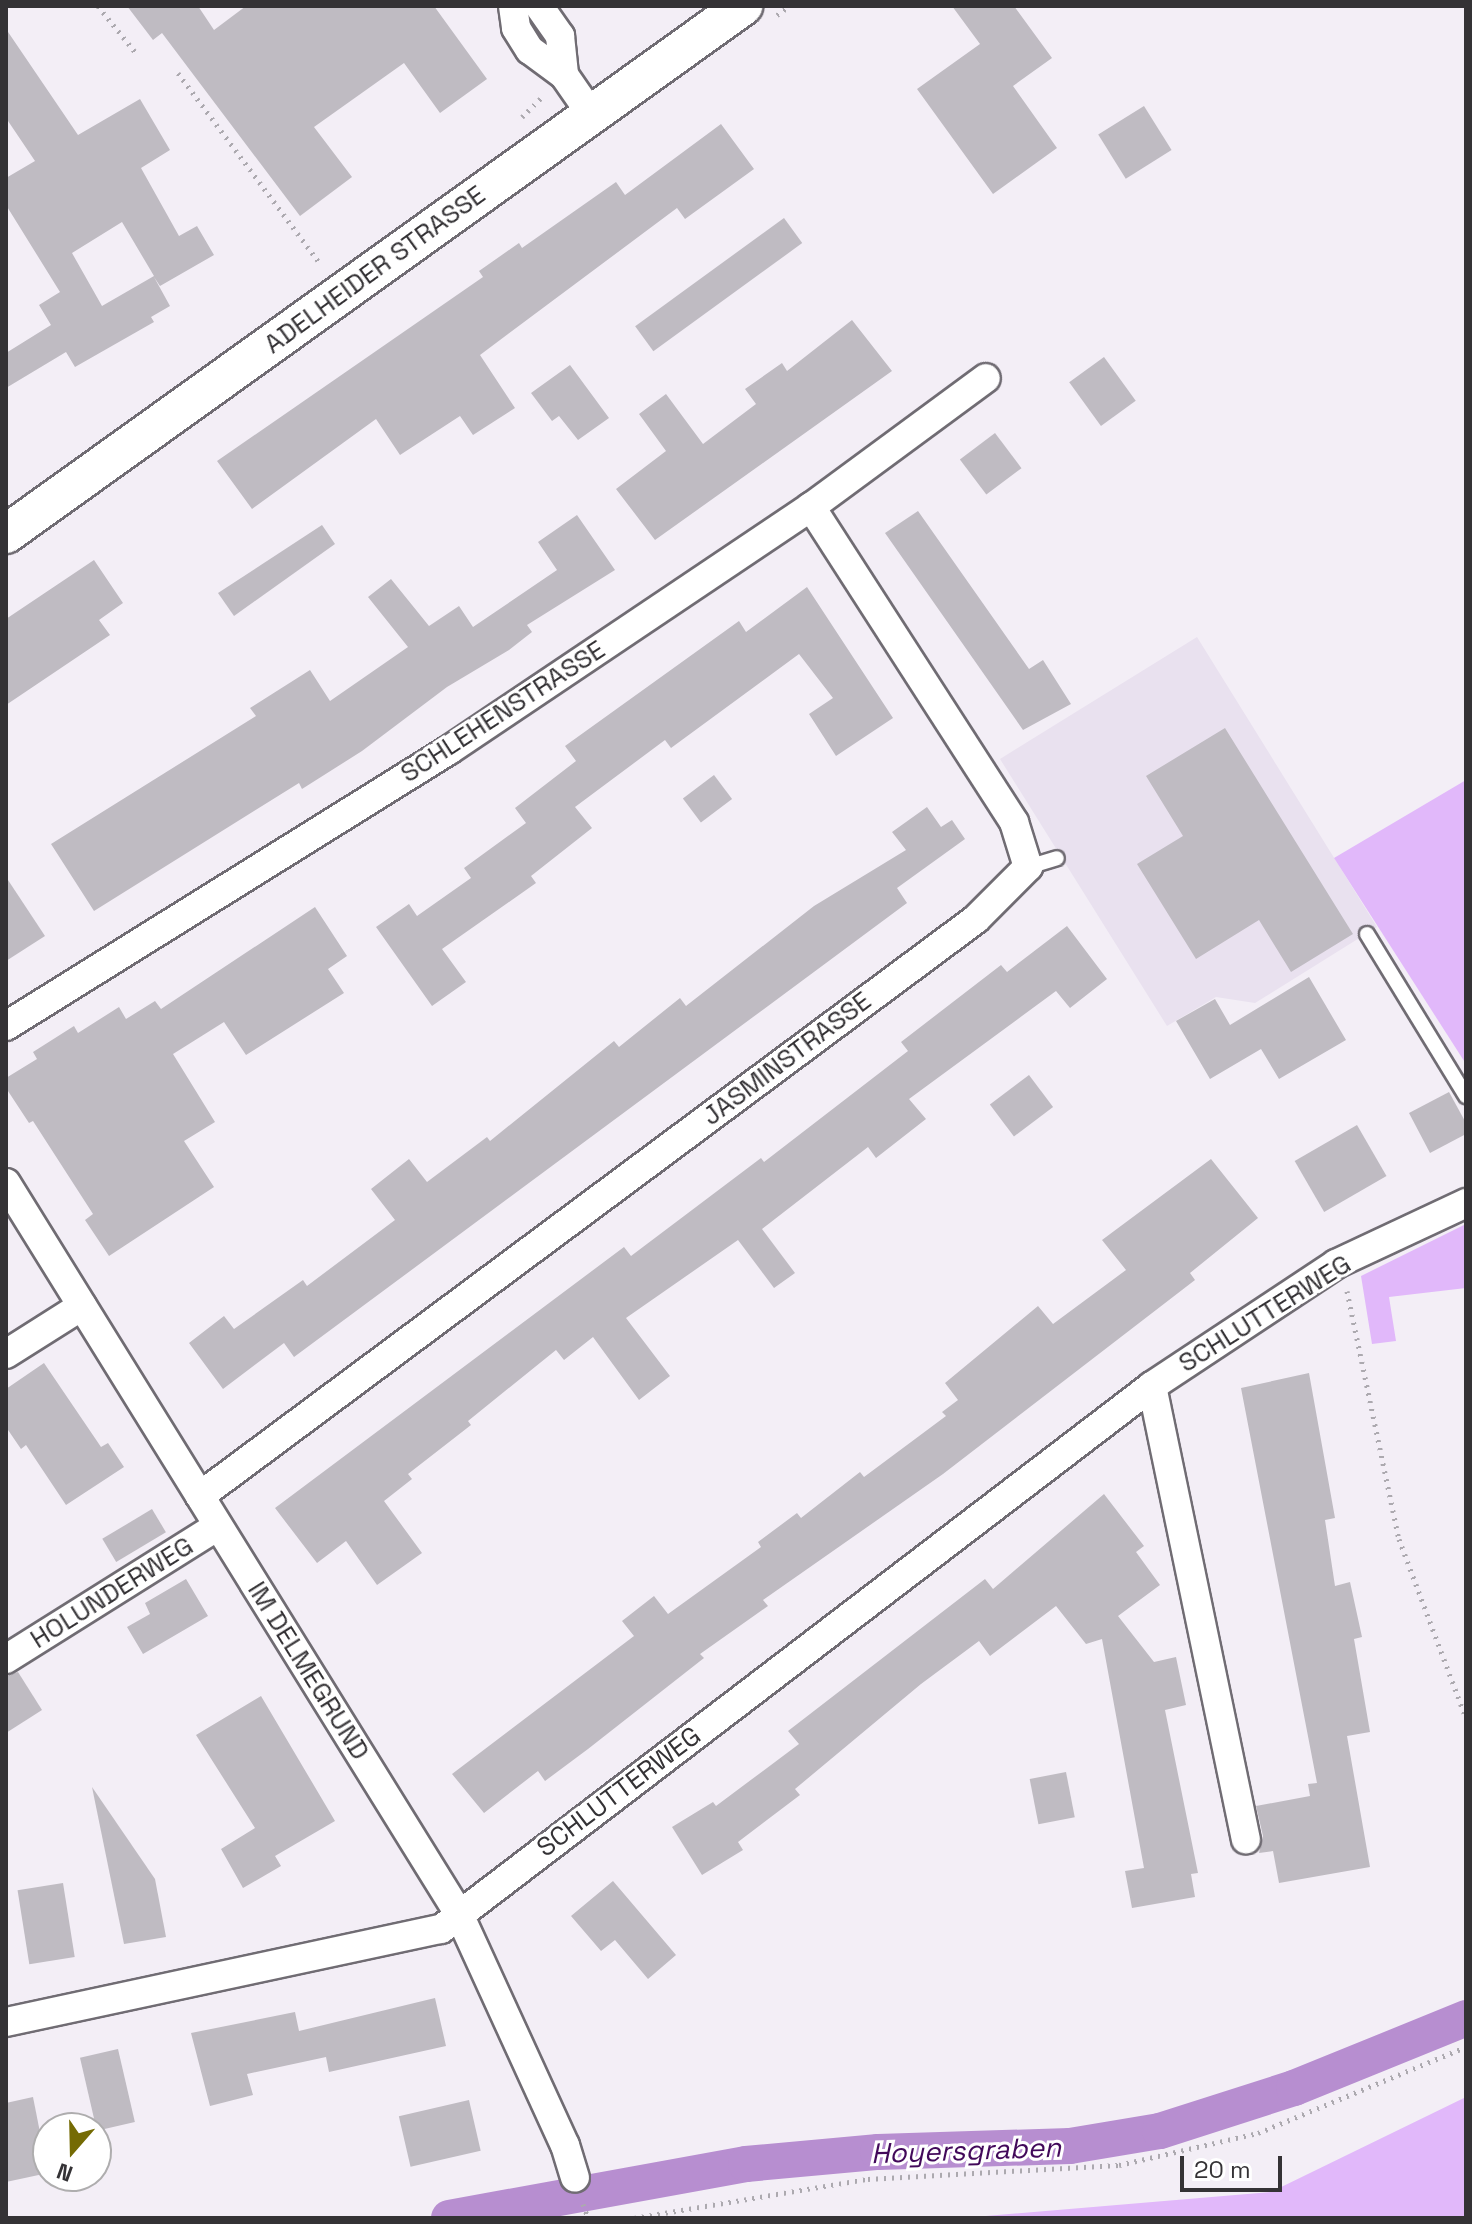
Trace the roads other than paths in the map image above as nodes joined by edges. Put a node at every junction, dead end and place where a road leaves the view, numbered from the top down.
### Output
1 (513, 6) edge
2 (539, 6) edge
3 (743, 6) edge
4 (564, 75) junction
5 (591, 114) junction
6 (986, 378) dead end
7 (811, 507) junction
8 (6, 534) edge
9 (1057, 858) dead end
10 (1028, 867) junction
11 (1367, 934) dead end
12 (6, 1026) edge
13 (1466, 1096) edge
14 (6, 1183) edge
15 (1466, 1203) edge
16 (82, 1306) junction
17 (6, 1354) edge
18 (1152, 1386) junction
19 (200, 1496) junction
20 (218, 1526) junction
21 (6, 1659) edge
22 (1246, 1839) dead end
23 (459, 1914) junction
24 (6, 2022) edge
25 (575, 2177) dead end

1 - 4 street
2 - 4 street
3 - 5 main road, ADELHEIDER STRASSE
4 - 5 street
5 - 8 main road, ADELHEIDER STRASSE
6 - 7 street, SCHLEHENSTRASSE
7 - 10 street
7 - 12 street, SCHLEHENSTRASSE
9 - 10 lane
10 - 19 street, JASMINSTRASSE
11 - 13 lane
14 - 16 street, IM DELMEGRUND
15 - 18 street, SCHLUTTERWEG
16 - 17 street
16 - 19 street, IM DELMEGRUND
18 - 22 street, SCHLUTTERWEG
18 - 23 street, SCHLUTTERWEG
19 - 20 street, IM DELMEGRUND
20 - 21 street, HOLUNDERWEG
20 - 23 street, IM DELMEGRUND
23 - 24 street, SCHLUTTERWEG
23 - 25 street, IM DELMEGRUND

